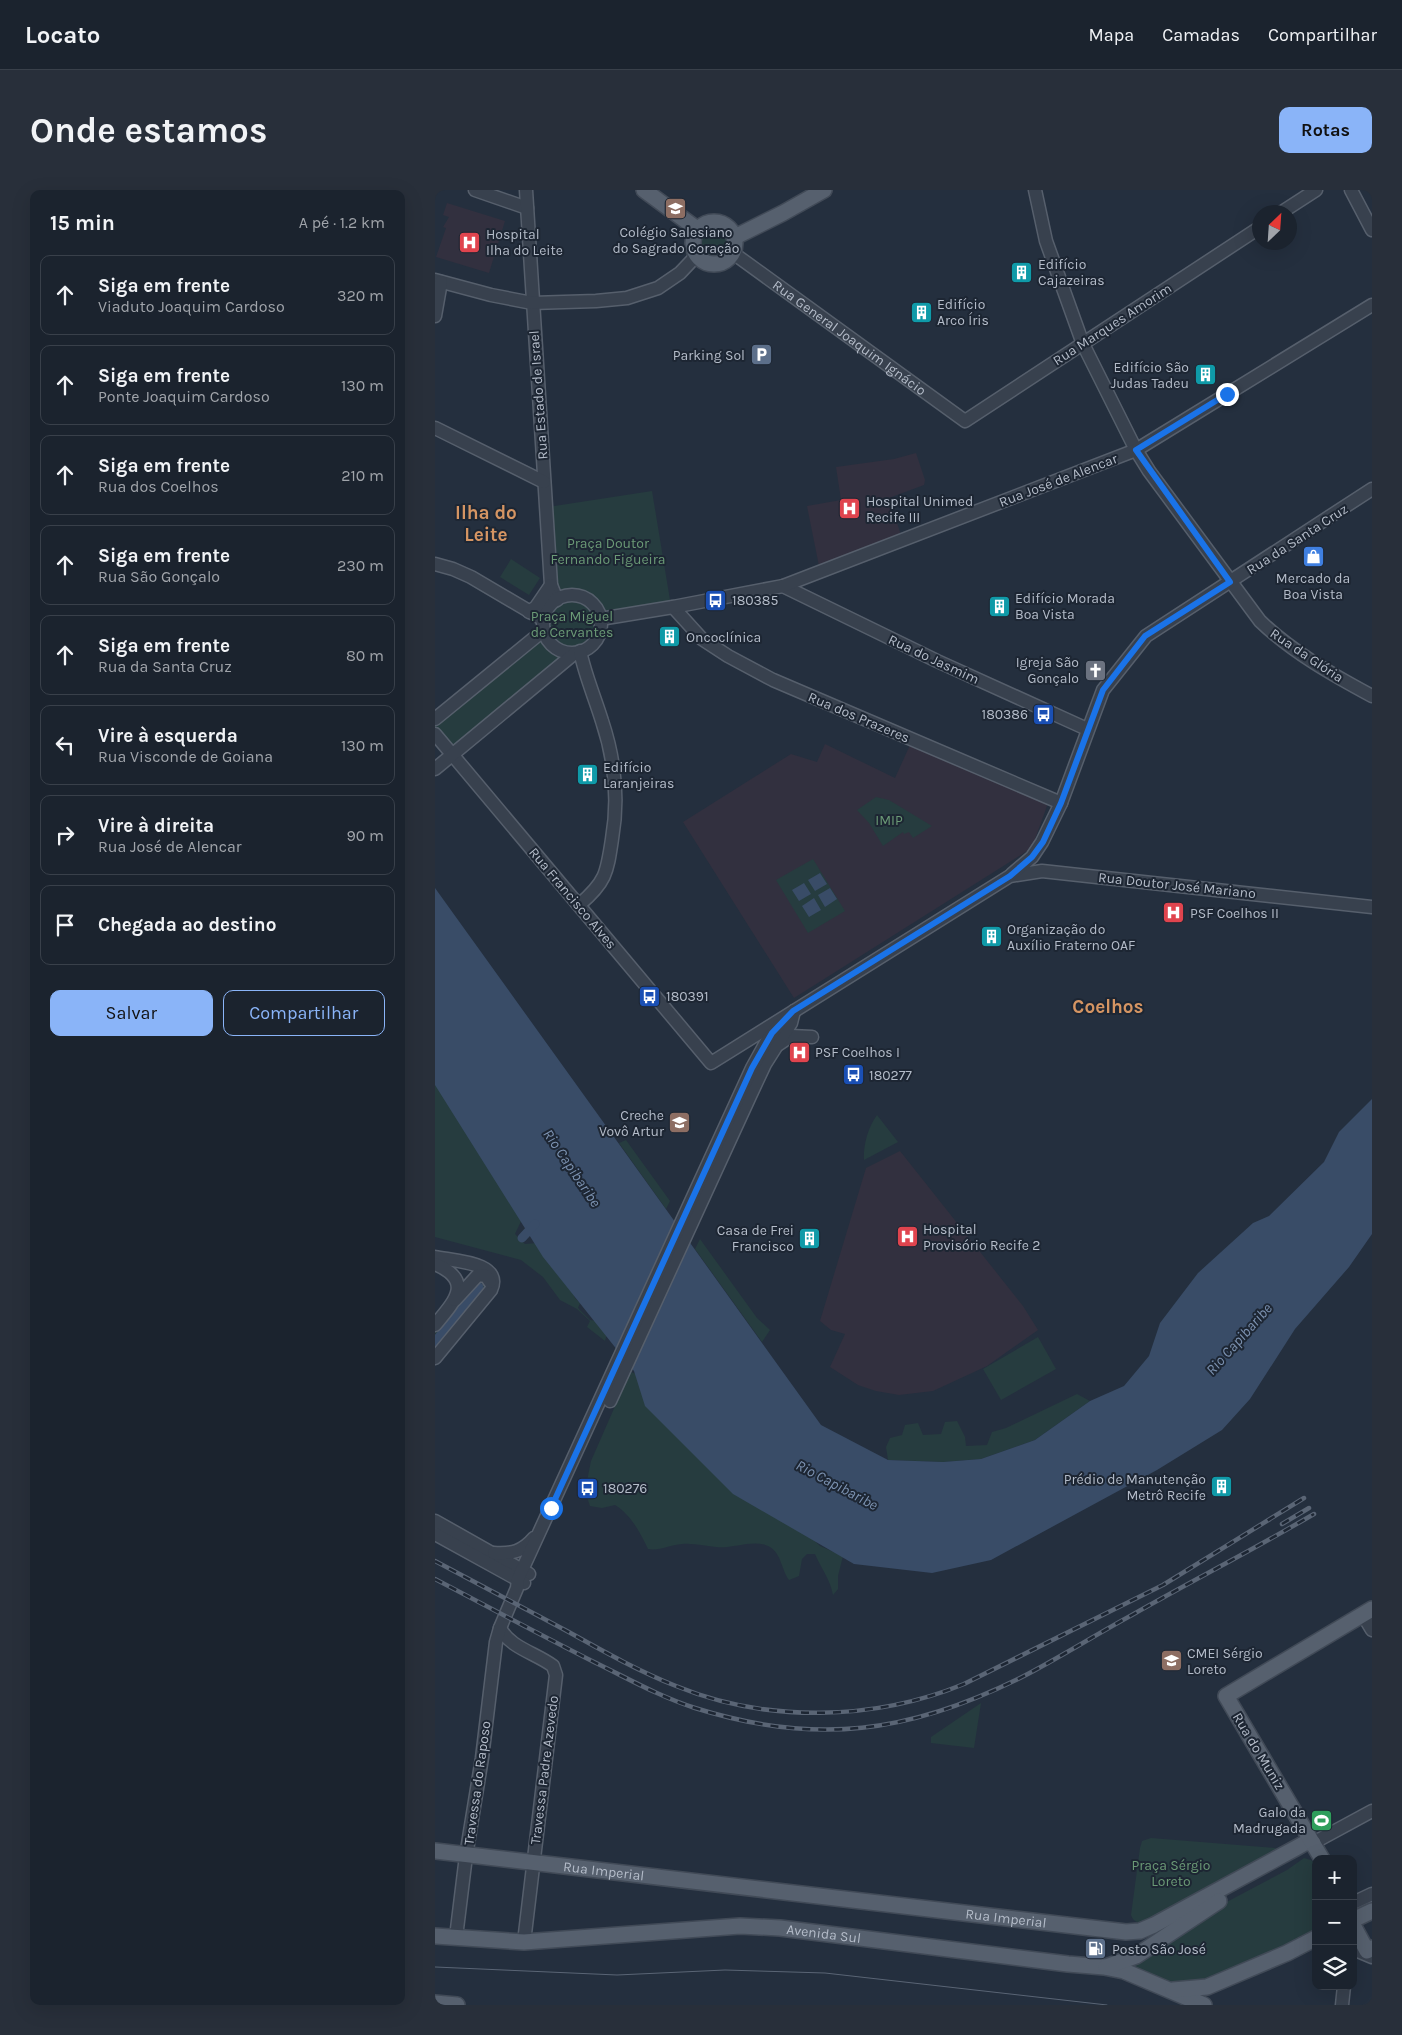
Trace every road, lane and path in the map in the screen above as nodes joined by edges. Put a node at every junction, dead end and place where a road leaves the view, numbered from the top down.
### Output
1 (475, 190) edge
2 (526, 190) edge
3 (644, 190) edge
4 (824, 190) edge
5 (1035, 190) edge
6 (1316, 190) edge
7 (1351, 190) edge
8 (1293, 205) edge
9 (527, 208) junction
10 (697, 229) junction
11 (1372, 230) edge
12 (1252, 233) edge
13 (735, 236) junction
14 (733, 253) junction
15 (697, 255) junction
16 (438, 281) edge
17 (532, 303) junction
18 (1372, 305) edge
19 (435, 316) edge
20 (1083, 344) junction
21 (965, 421) joint
22 (435, 428) edge
23 (1136, 450) junction
24 (544, 482) junction
25 (1372, 489) edge
26 (435, 564) edge
27 (1230, 582) junction
28 (551, 585) junction
29 (783, 586) junction
30 (557, 600) junction
31 (673, 607) junction
32 (537, 619) junction
33 (600, 619) junction
34 (531, 641) junction
35 (578, 652) junction
36 (1372, 696) edge
37 (435, 719) edge
38 (1087, 729) junction
39 (435, 734) edge
40 (453, 754) junction
41 (435, 769) edge
42 (1061, 803) junction
43 (1043, 842) junction
44 (1042, 871) junction
45 (1010, 876) junction
46 (579, 905) junction
47 (1372, 907) edge
48 (793, 1011) junction
49 (812, 1037) dead end
50 (699, 1049) junction
51 (773, 1049) junction
52 (730, 1051) junction
53 (752, 1068) junction
54 (718, 1151) junction
55 (435, 1257) edge
56 (435, 1264) edge
57 (491, 1290) junction
58 (455, 1300) junction
59 (435, 1325) edge
60 (435, 1358) edge
61 (555, 1510) junction
62 (435, 1521) edge
63 (543, 1524) junction
64 (435, 1534) edge
65 (492, 1553) junction
66 (522, 1579) junction
67 (1367, 1612) edge
68 (500, 1628) junction
69 (1372, 1630) edge
70 (1372, 1812) edge
71 (1303, 1824) junction
72 (1313, 1843) junction
73 (1298, 1847) junction
74 (435, 1851) edge
75 (1320, 1855) edge
76 (466, 1856) junction
77 (533, 1862) junction
78 (1372, 1894) edge
79 (1357, 1901) edge
80 (1372, 1911) edge
81 (1357, 1918) edge
82 (1357, 1933) edge
83 (435, 1936) edge
84 (456, 1937) junction
85 (1312, 1940) edge
86 (524, 1942) junction
87 (1367, 1952) edge
88 (1105, 1967) junction
89 (1167, 1990) junction
90 (1344, 1990) edge
91 (435, 2003) edge
92 (457, 2005) edge
93 (1204, 2005) edge
94 (1342, 2005) edge

1 - 9 street
2 - 9 street, Rua Estado de Israel
3 - 10 main road
4 - 13 main road
5 - 20 street, Rua da Glória
6 - 8 street
7 - 11 street
9 - 17 street, Rua Estado de Israel
10 - 13 main road
10 - 15 main road
12 - 20 street, Rua Marques Amorim
13 - 14 main road
14 - 15 main road
14 - 21 street, Rua General Joaquim Ignácio
15 - 17 street
16 - 17 street
16 - 19 street
17 - 24 street, Rua Estado de Israel
18 - 23 street, Rua José de Alencar
20 - 21 street, Rua Marques Amorim
20 - 23 street, Rua da Glória
22 - 24 street
23 - 27 street, Rua da Glória
23 - 29 street, Rua José de Alencar
24 - 28 street, Rua Estado de Israel
25 - 27 street, Rua da Santa Cruz
26 - 32 street
27 - 36 street, Rua da Glória
27 - 38 street, Rua da Santa Cruz
28 - 30 street, Rua Estado de Israel
28 - 32 street
29 - 31 street, Rua José de Alencar
29 - 38 street, Rua do Jasmim
30 - 32 street
30 - 33 street
31 - 33 street, Rua José de Alencar
31 - 42 street, Rua dos Prazeres
32 - 34 street
32 - 34 street
32 - 35 street
33 - 35 street
34 - 37 street
35 - 40 street
35 - 46 street
38 - 42 street, Rua da Santa Cruz
39 - 40 street, Rua Francisco Alves
40 - 41 street
40 - 46 street, Rua Francisco Alves
42 - 43 street, Rua da Santa Cruz
43 - 44 street
43 - 45 street
44 - 45 street, Rua Doutor José Mariano
44 - 47 street, Rua Doutor José Mariano
45 - 48 street
46 - 50 street, Rua Francisco Alves
48 - 51 street
48 - 52 street
48 - 53 street
49 - 51 street
50 - 52 street
50 - 52 street, Rua Francisco Alves
51 - 54 street
52 - 53 street
53 - 54 street
54 - 61 street
55 - 57 street
56 - 58 street
57 - 58 street
57 - 60 street
58 - 59 street
61 - 63 street
61 - 66 street
62 - 65 street
63 - 65 street
63 - 66 street
64 - 66 street
65 - 66 street
66 - 68 street, Travessa do Raposo
67 - 69 street
67 - 71 main road, Rua do Muniz
68 - 76 street, Travessa do Raposo
68 - 77 street, Travessa Padre Azevedo
70 - 72 street
71 - 72 main road, Rua do Muniz
71 - 73 main road
72 - 73 main road, Rua Imperial
72 - 75 main road, Rua do Muniz
72 - 88 main road
73 - 77 main road, Rua Imperial
74 - 76 main road, Rua Imperial
76 - 77 main road, Rua Imperial
76 - 84 street, Travessa do Raposo
77 - 86 street, Travessa Padre Azevedo
78 - 79 street
80 - 81 main road
82 - 87 main road
83 - 84 main road, Avenida Sul
84 - 86 main road, Avenida Sul
85 - 89 main road
86 - 88 main road, Avenida Sul
88 - 89 main road, Avenida Sul
89 - 93 main road, Avenida Sul
90 - 94 street
91 - 92 main road

